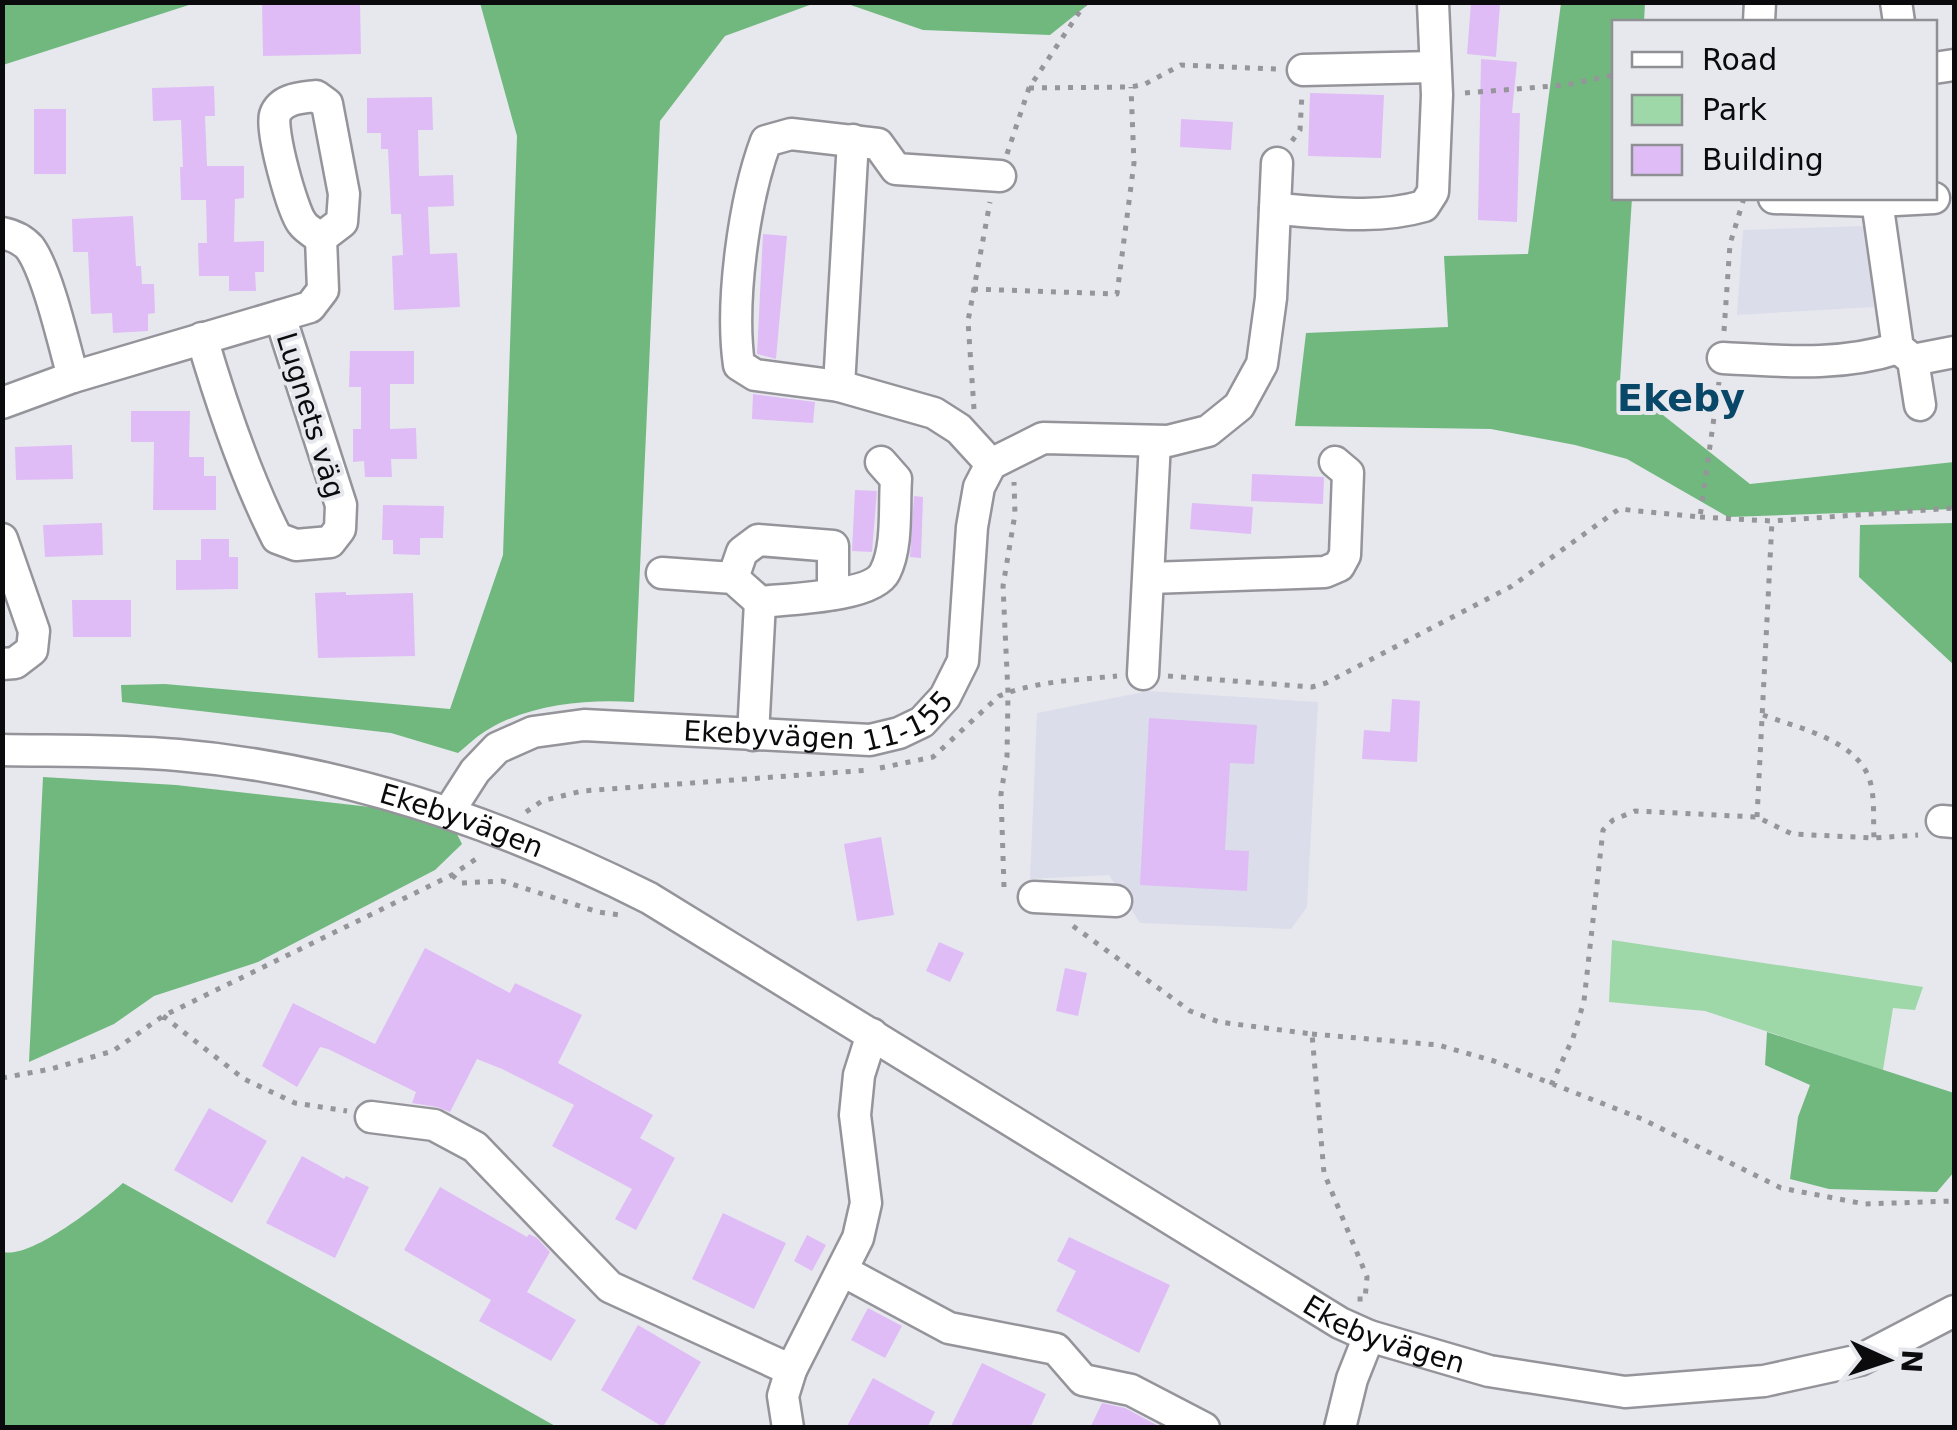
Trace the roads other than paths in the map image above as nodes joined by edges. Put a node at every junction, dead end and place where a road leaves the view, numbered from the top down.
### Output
1 (1433, 4) edge
2 (1303, 70) road end
3 (1436, 81) junction
4 (853, 140) junction
5 (1277, 163) road end
6 (1000, 176) dead end
7 (1842, 200) edge
8 (1893, 200) edge
9 (1876, 201) junction
10 (1275, 209) junction
11 (2, 234) edge
12 (320, 238) dead end
13 (280, 316) junction
14 (202, 338) junction
15 (1954, 352) edge
16 (1905, 354) junction
17 (1722, 358) road end
18 (74, 376) junction
19 (825, 382) junction
20 (4, 396) edge
21 (1920, 405) dead end
22 (1156, 442) junction
23 (882, 462) dead end
24 (1336, 462) dead end
25 (990, 464) junction
26 (2, 539) edge
27 (662, 573) dead end
28 (733, 578) junction
29 (1150, 578) junction
30 (833, 594) junction
31 (760, 602) junction
32 (2, 664) edge
33 (1143, 674) road end
34 (753, 735) junction
35 (2, 750) edge
36 (448, 813) junction
37 (1034, 897) road end
38 (1116, 900) dead end
39 (872, 1034) junction
40 (371, 1117) road end
41 (842, 1270) junction
42 (1954, 1312) edge
43 (1369, 1336) junction
44 (791, 1370) junction
45 (788, 1428) edge
46 (1204, 1428) edge
47 (1340, 1428) edge

1 - 3 street
2 - 3 street
3 - 10 street
4 - 6 street
4 - 19 street
4 - 19 street
5 - 10 street
7 - 9 street
8 - 9 street
9 - 16 street
10 - 22 street
11 - 18 street
12 - 13 street, Lugnets väg
13 - 14 street, Lugnets väg
13 - 14 street, Lugnets väg
14 - 18 street, Lugnets väg
15 - 16 street
16 - 17 street
16 - 21 street
18 - 20 street, Lugnets väg
19 - 25 street
22 - 25 street
22 - 29 street
23 - 30 street
24 - 29 street
25 - 34 street, Ekebyvägen 11-155
26 - 32 street
27 - 28 street
28 - 30 street
28 - 31 street
29 - 33 street
30 - 31 street
31 - 34 street
34 - 36 street, Ekebyvägen 11-155
35 - 36 street, Ekebyvägen
36 - 39 street, Ekebyvägen
37 - 38 street
39 - 41 street
39 - 43 street, Ekebyvägen
40 - 44 street
41 - 44 street
41 - 46 street
42 - 43 street, Ekebyvägen
43 - 47 street
44 - 45 street

